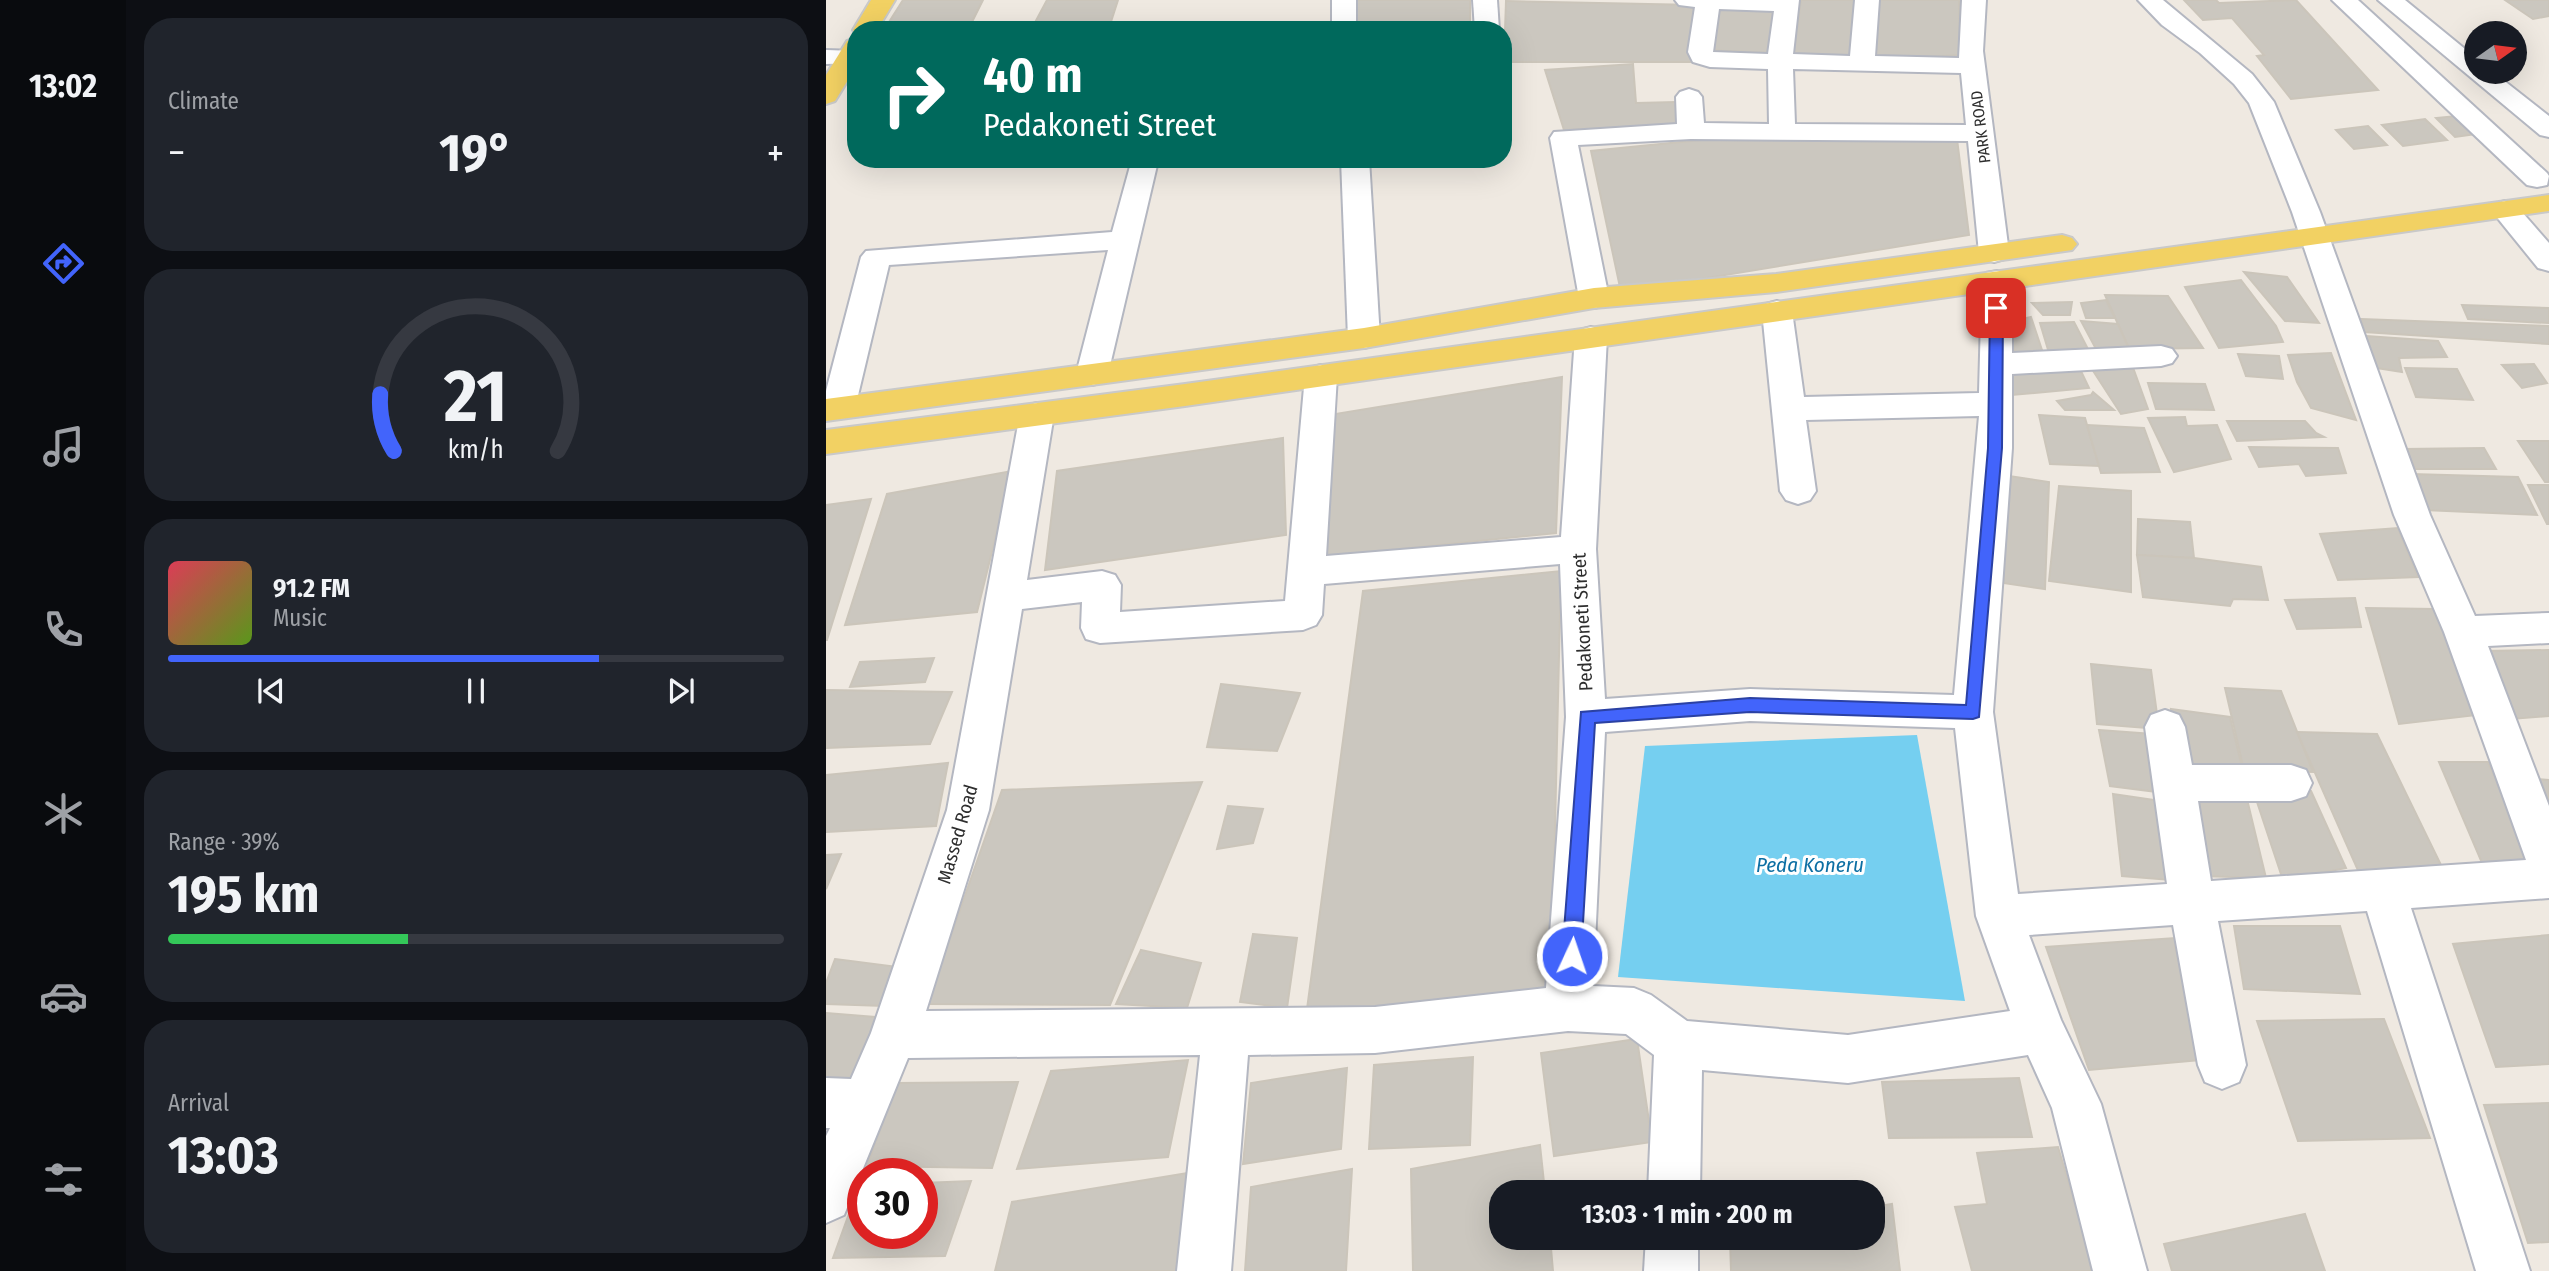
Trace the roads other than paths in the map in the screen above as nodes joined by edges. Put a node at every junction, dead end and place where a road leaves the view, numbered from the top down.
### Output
1 (883, 0) edge
2 (1344, 0) edge
3 (1485, 0) edge
4 (1687, 0) edge
5 (1708, 0) edge
6 (1867, 0) edge
7 (1974, 0) edge
8 (2150, 0) edge
9 (2344, 0) edge
10 (2390, 0) edge
11 (1787, 2) edge
12 (871, 21) edge
13 (1344, 21) edge
14 (1486, 21) edge
15 (844, 53) edge
16 (2464, 60) edge
17 (1780, 61) junction
18 (1862, 64) junction
19 (1972, 66) junction
20 (2493, 84) edge
21 (826, 96) edge
22 (1689, 97) dead end
23 (2549, 129) edge
24 (1690, 131) junction
25 (1782, 132) junction
26 (1980, 133) junction
27 (1142, 168) edge
28 (1355, 168) edge
29 (2545, 187) edge
30 (2505, 209) junction
31 (2309, 224) junction
32 (1124, 240) junction
33 (2549, 262) edge
34 (1996, 267) junction
35 (1594, 298) junction
36 (1777, 311) junction
37 (1591, 337) junction
38 (1364, 338) junction
39 (2161, 356) dead end
40 (1995, 363) junction
41 (1092, 374) junction
42 (1321, 376) junction
43 (1995, 404) junction
44 (1789, 408) junction
45 (832, 409) edge
46 (1037, 414) junction
47 (826, 442) edge
48 (1798, 491) dead end
49 (1578, 548) junction
50 (1306, 572) junction
51 (1003, 597) junction
52 (2549, 628) edge
53 (2463, 632) junction
54 (1973, 712) junction
55 (1587, 717) junction
56 (2165, 727) dead end
57 (2173, 783) junction
58 (2291, 783) dead end
59 (2549, 863) edge
60 (2549, 878) edge
61 (2383, 890) junction
62 (2192, 903) junction
63 (1999, 916) junction
64 (1568, 1009) junction
65 (2041, 1030) junction
66 (1226, 1032) junction
67 (894, 1035) junction
68 (1678, 1044) junction
69 (2222, 1065) dead end
70 (845, 1104) edge
71 (1674, 1180) edge
72 (826, 1197) edge
73 (1672, 1250) edge
74 (1204, 1271) edge
75 (1671, 1271) edge
76 (2120, 1271) edge
77 (2503, 1271) edge

1 - 12 main road
2 - 13 street
3 - 14 street
4 - 5 street
5 - 11 street
5 - 17 street
6 - 18 street
7 - 19 street, PARK ROAD
8 - 31 street
9 - 29 street
10 - 16 street
11 - 17 street
15 - 21 main road
17 - 18 street
17 - 25 street
18 - 19 street
19 - 26 street, PARK ROAD
20 - 23 street
22 - 24 street
24 - 25 street
24 - 35 street
25 - 26 street
26 - 34 street, PARK ROAD
27 - 32 street
28 - 38 street
29 - 30 main road
29 - 31 main road
30 - 31 main road
30 - 33 street
31 - 34 main road
31 - 53 street
32 - 41 street
32 - 45 street
34 - 35 main road
34 - 36 main road
34 - 40 street
35 - 38 main road
36 - 37 main road
36 - 44 street
37 - 42 main road
37 - 49 street, Pedakoneti Street
38 - 41 main road
39 - 40 street
40 - 43 street
41 - 45 main road
42 - 46 main road
42 - 50 street
43 - 44 street
43 - 54 street
44 - 48 street
46 - 47 main road
46 - 51 street, Massed Road
49 - 50 street
49 - 55 street, Pedakoneti Street
50 - 51 street
51 - 67 street, Massed Road
52 - 53 street
53 - 59 street
54 - 55 street, Pedakoneti Street
54 - 63 street
55 - 64 street
56 - 57 street
57 - 58 street
57 - 62 street
60 - 61 street
61 - 62 street
61 - 77 street
62 - 63 street
62 - 69 street
63 - 65 street
64 - 66 street
64 - 68 street
65 - 68 street
65 - 76 street
66 - 67 street
66 - 74 street
67 - 70 street, Massed Road
68 - 71 street
70 - 72 street, Massed Road
73 - 75 street

